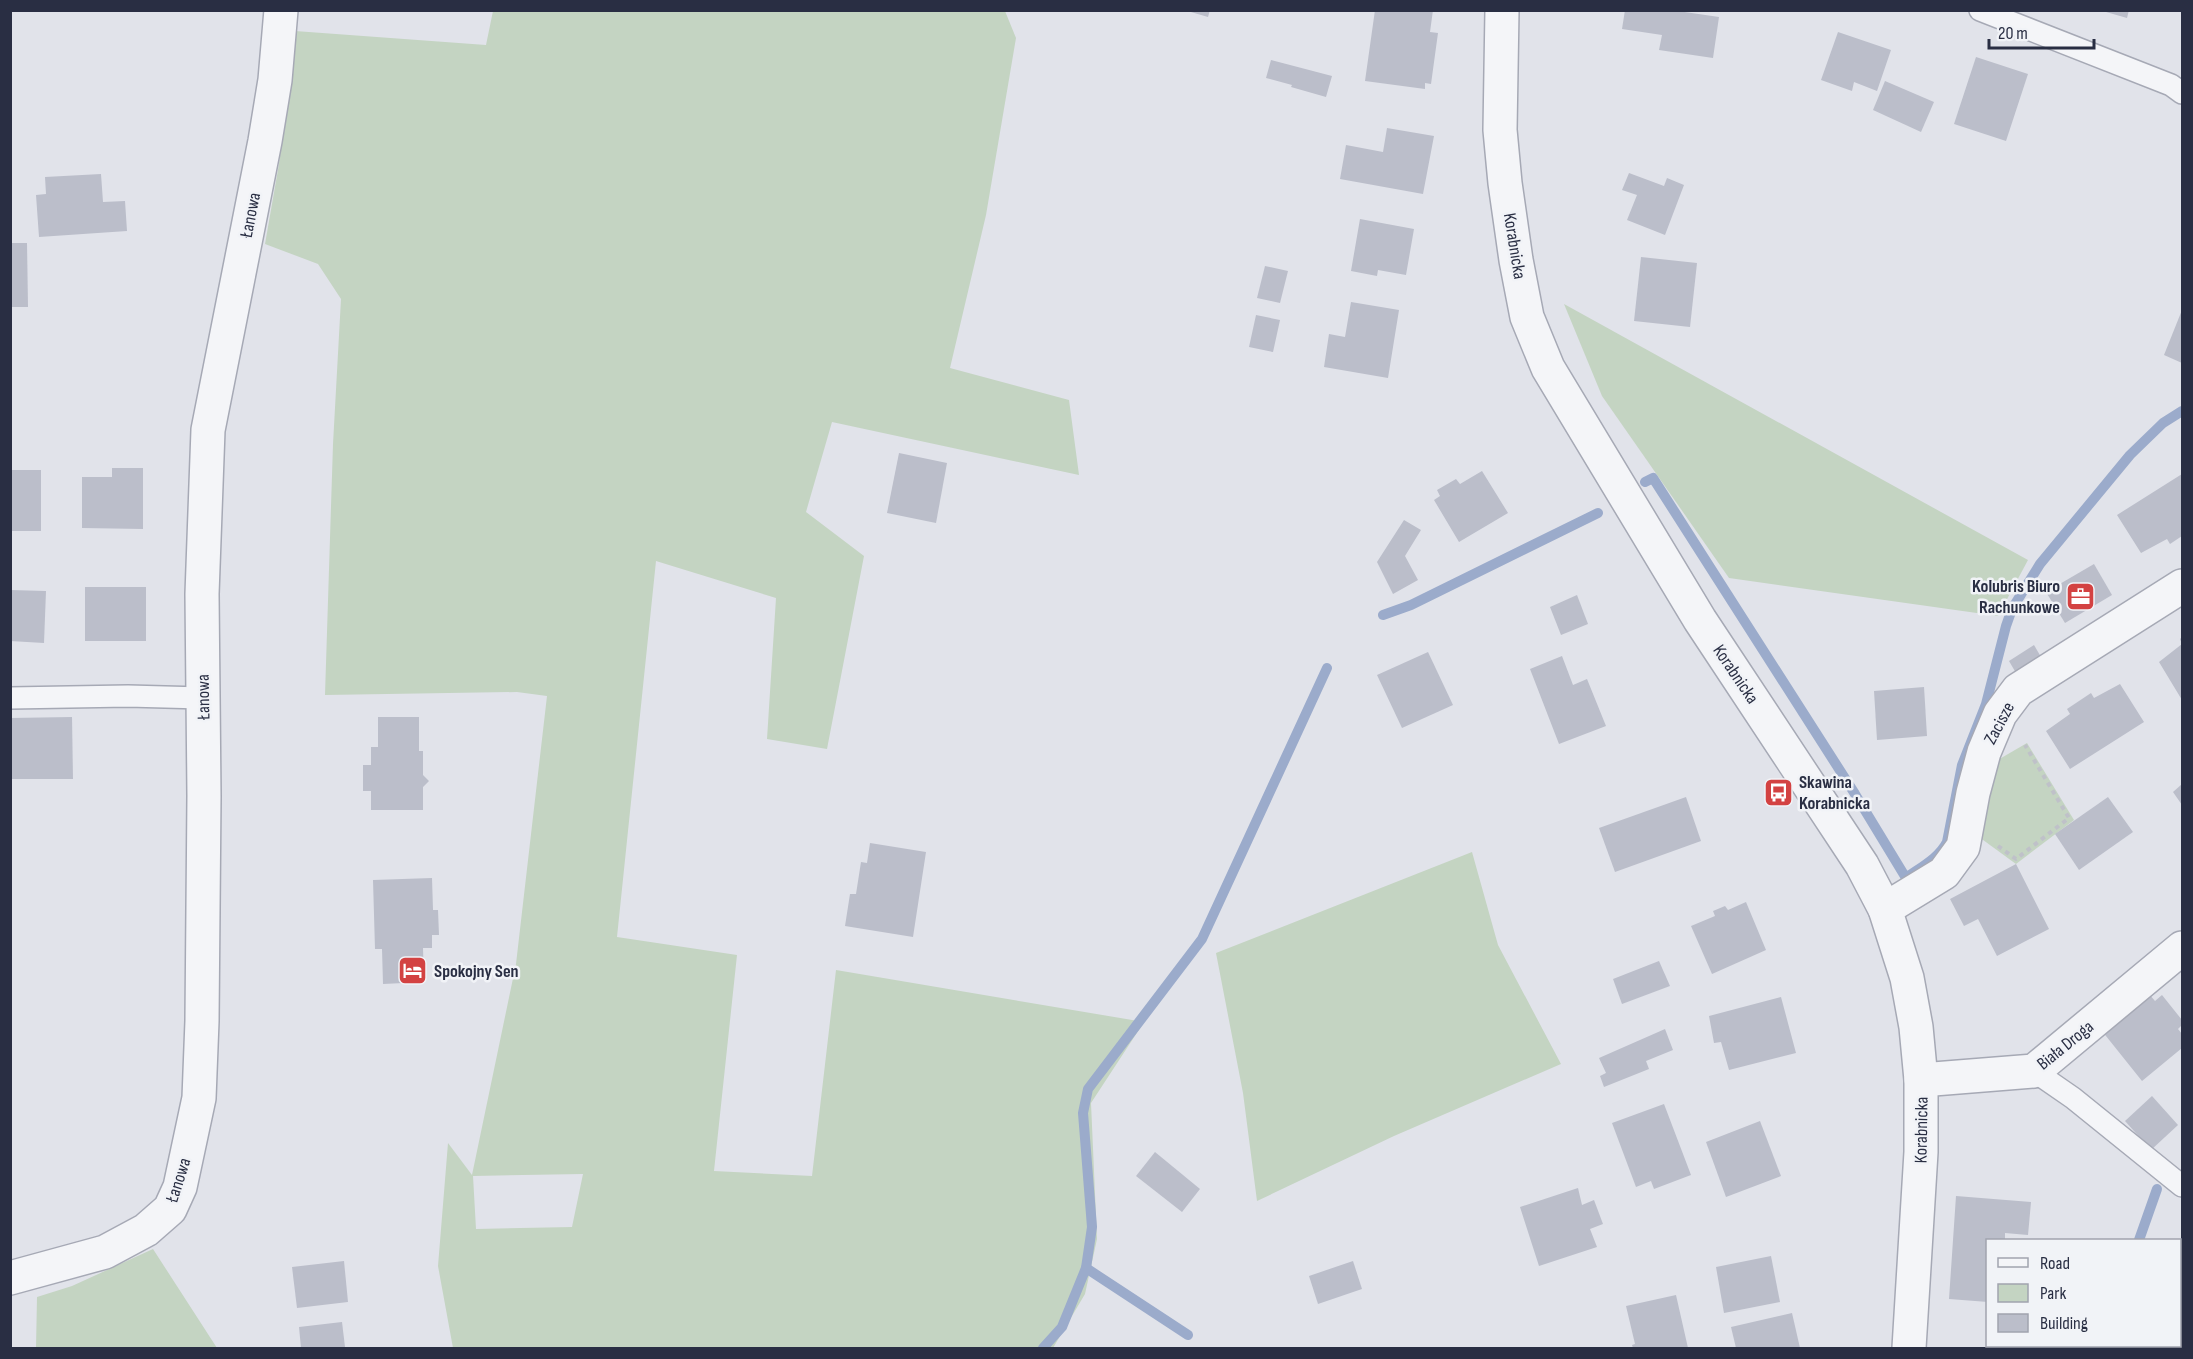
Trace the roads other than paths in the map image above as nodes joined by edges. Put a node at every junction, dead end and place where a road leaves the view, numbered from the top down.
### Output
1 (281, 10) edge
2 (1502, 10) edge
3 (1980, 10) edge
4 (2182, 93) edge
5 (2182, 586) edge
6 (202, 698) junction
7 (10, 699) edge
8 (1885, 909) junction
9 (2182, 948) edge
10 (2034, 1071) junction
11 (1922, 1080) junction
12 (2182, 1186) edge
13 (10, 1278) edge
14 (1909, 1348) edge

1 - 6 street, Łanowa
2 - 8 street, Korabnicka
3 - 4 lane
5 - 8 street, Zacisze
6 - 7 lane
6 - 13 street, Łanowa
8 - 11 street, Korabnicka
9 - 10 street, Biała Droga
10 - 11 street, Biała Droga
10 - 12 lane
11 - 14 street, Korabnicka

